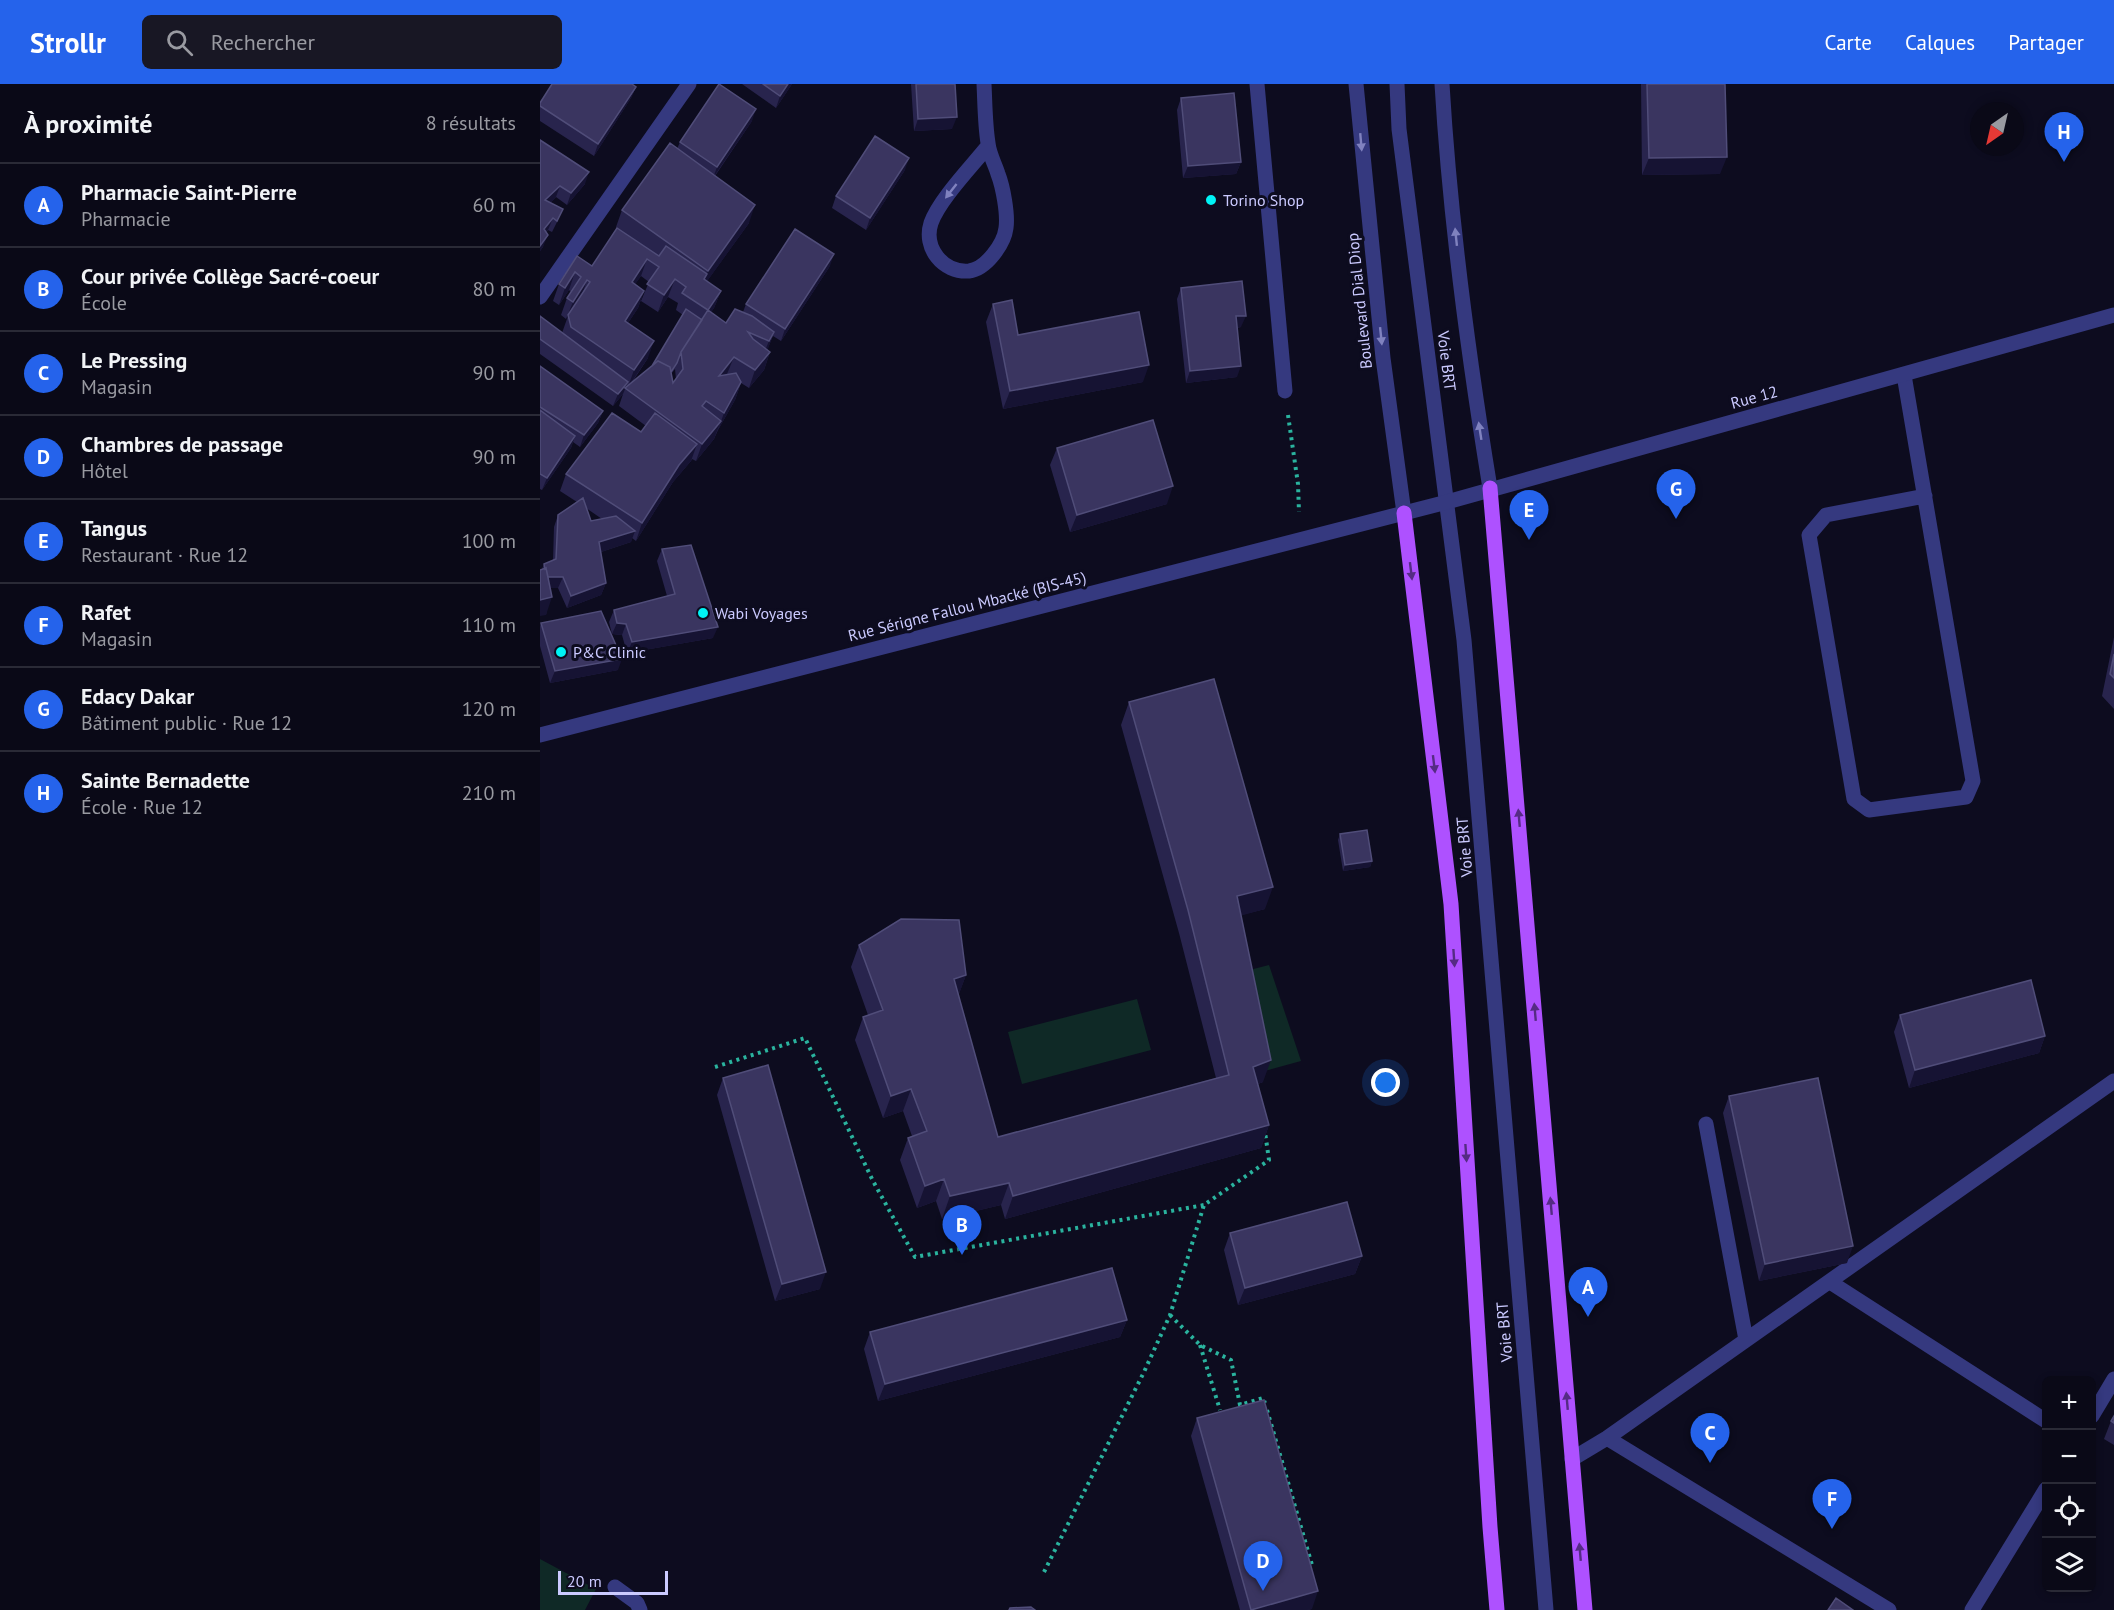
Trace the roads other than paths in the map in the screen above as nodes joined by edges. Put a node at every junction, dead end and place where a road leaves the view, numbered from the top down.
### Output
1 (689, 84) edge
2 (984, 84) edge
3 (1257, 84) edge
4 (1356, 84) edge
5 (1397, 84) edge
6 (1442, 84) edge
7 (988, 146) junction
8 (540, 297) edge
9 (2114, 315) edge
10 (1904, 375) junction
11 (1285, 391) road end
12 (1490, 488) junction
13 (1925, 496) junction
14 (1447, 502) junction
15 (1404, 513) junction
16 (540, 735) edge
17 (2114, 1082) edge
18 (1706, 1124) dead end
19 (1830, 1282) junction
20 (1746, 1340) junction
21 (2114, 1379) edge
22 (2096, 1408) edge
23 (2042, 1418) edge
24 (1607, 1438) junction
25 (1572, 1459) junction
26 (2042, 1495) edge
27 (615, 1587) dead end
28 (640, 1610) edge
29 (1497, 1610) edge
30 (1546, 1610) edge
31 (1585, 1610) edge
32 (1889, 1610) edge
33 (1972, 1610) edge

1 - 8 street
2 - 7 street
3 - 11 street
4 -> 15 street, Boulevard Dial Diop
5 - 14 street, Voie BRT
12 -> 6 street
7 -> 7 street
9 - 10 street, Rue 12
10 - 12 street, Rue 12
10 - 13 street
12 - 14 street, Rue 12
25 -> 12 main road
13 - 13 street
14 - 15 street, Rue 12
14 - 30 street, Voie BRT
15 - 16 street, Rue Sérigne Fallou Mbacké (BIS-45)
15 -> 29 main road
17 - 19 street
18 - 20 street
19 - 20 street
19 - 23 street
20 - 24 street
21 - 22 street
24 - 25 street
24 - 32 street
31 -> 25 main road
26 - 33 street
27 - 28 street

